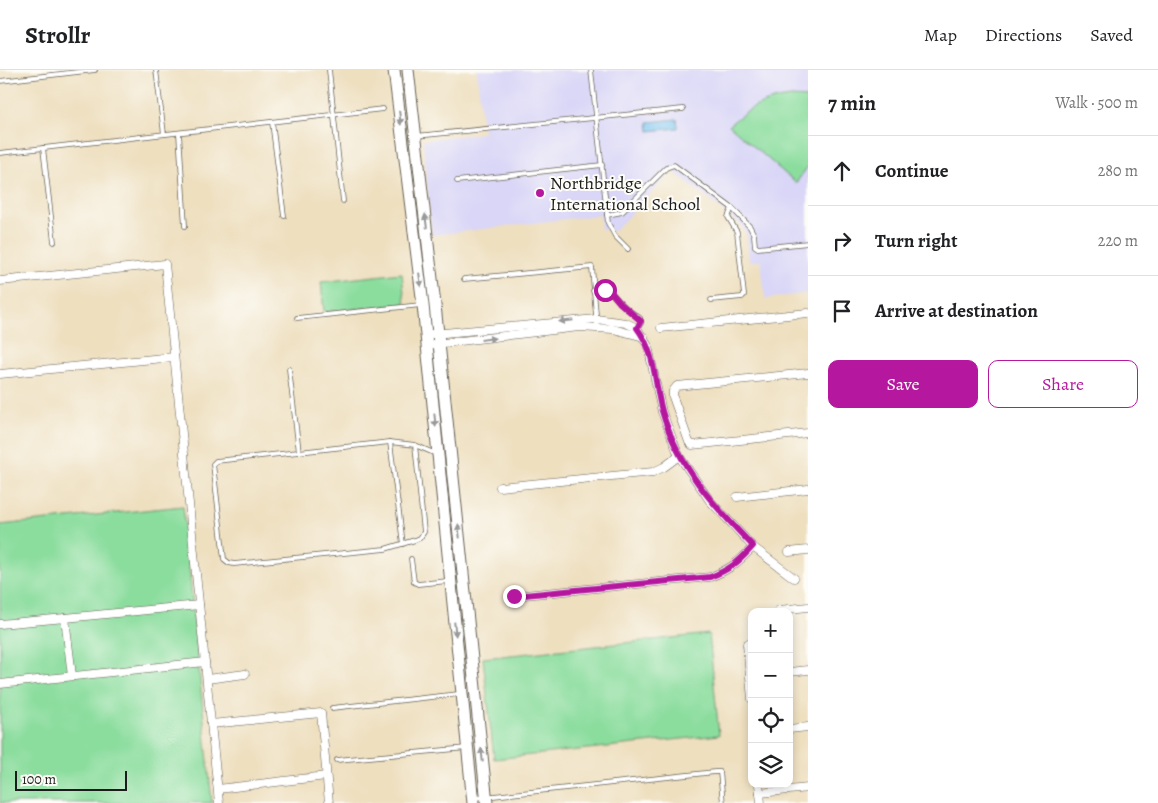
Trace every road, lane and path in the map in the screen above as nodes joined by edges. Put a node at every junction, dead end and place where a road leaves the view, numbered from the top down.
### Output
1 (95, 70) edge
2 (156, 70) edge
3 (329, 70) edge
4 (394, 70) edge
5 (408, 70) edge
6 (591, 70) edge
7 (0, 81) edge
8 (383, 109) dead end
9 (683, 109) dead end
10 (334, 115) junction
11 (596, 118) junction
12 (272, 122) junction
13 (179, 133) junction
14 (164, 134) junction
15 (416, 136) junction
16 (43, 148) junction
17 (0, 153) edge
18 (602, 165) junction
19 (457, 181) dead end
20 (343, 201) dead end
21 (732, 208) junction
22 (607, 215) junction
23 (284, 216) dead end
24 (185, 226) dead end
25 (54, 242) dead end
26 (808, 243) edge
27 (628, 249) dead end
28 (464, 279) dead end
29 (0, 281) edge
30 (593, 291) junction
31 (711, 300) dead end
32 (423, 305) junction
33 (808, 313) edge
34 (296, 318) dead end
35 (596, 323) junction
36 (661, 328) dead end
37 (634, 331) junction
38 (439, 339) junction
39 (426, 340) junction
40 (174, 357) junction
41 (289, 369) dead end
42 (808, 373) edge
43 (0, 374) edge
44 (808, 433) edge
45 (390, 442) junction
46 (415, 445) junction
47 (299, 452) junction
48 (438, 455) junction
49 (678, 456) junction
50 (500, 487) dead end
51 (808, 489) edge
52 (737, 497) dead end
53 (403, 544) junction
54 (753, 546) junction
55 (808, 550) edge
56 (788, 552) dead end
57 (411, 559) dead end
58 (794, 578) dead end
59 (463, 580) junction
60 (450, 581) junction
61 (514, 596) dead end
62 (199, 605) junction
63 (808, 607) edge
64 (793, 609) edge
65 (65, 618) junction
66 (0, 624) edge
67 (747, 644) dead end
68 (748, 653) edge
69 (205, 662) junction
70 (808, 670) edge
71 (793, 672) edge
72 (245, 674) dead end
73 (72, 676) junction
74 (207, 679) junction
75 (0, 684) edge
76 (462, 694) junction
77 (332, 708) dead end
78 (211, 724) junction
79 (808, 727) edge
80 (793, 729) edge
81 (467, 748) junction
82 (337, 760) dead end
83 (326, 776) junction
84 (760, 788) edge
85 (808, 788) edge
86 (218, 789) junction
87 (760, 793) junction
88 (473, 800) edge
89 (487, 800) edge
90 (219, 803) edge
91 (329, 803) edge
92 (723, 803) edge
93 (761, 803) edge

1 - 7 lane
2 - 14 lane
3 - 10 lane
4 -> 32 main road
5 - 15 main road
6 - 11 lane
8 - 10 lane
9 - 11 lane
10 - 12 lane
10 - 20 lane
11 - 15 lane
11 - 18 lane
12 - 13 lane
12 - 23 lane
13 - 14 lane
13 - 24 lane
14 - 16 lane
38 -> 15 main road
16 - 17 lane
16 - 25 lane
18 - 19 lane
18 - 22 lane
21 - 22 lane
21 - 26 lane
21 - 31 lane
22 - 27 lane
28 - 30 lane
29 - 40 street
30 - 35 lane
30 - 37 lane
32 - 34 lane
32 - 39 main road
33 - 36 street
35 - 37 street
35 -> 38 street
38 -> 35 street
37 - 49 street
38 - 39 street
38 - 39 street
59 -> 38 main road
39 -> 48 main road
40 - 43 street
40 - 62 street
41 - 47 lane
42 - 44 street
45 - 46 lane
45 - 47 lane
45 - 53 lane
46 - 48 lane
46 - 53 lane
47 - 53 lane
48 - 60 main road
49 - 50 street
49 - 54 street
51 - 52 street
54 - 58 street
54 - 61 street
55 - 56 street
57 - 60 lane
59 - 60 lane
89 -> 59 main road
60 -> 76 main road
62 - 65 street
62 - 69 street
63 - 64 street
65 - 66 street
65 - 73 street
67 - 68 street
69 - 73 street
69 - 74 street
70 - 71 street
72 - 74 street
73 - 75 street
74 - 78 street
76 - 77 lane
76 - 81 main road
78 - 83 street
78 - 86 street
79 - 80 street
81 - 82 lane
81 - 88 main road
83 - 86 street
83 - 91 street
84 - 87 street
85 - 87 street
86 - 90 street
87 - 93 street
88 - 89 lane
89 - 92 lane

